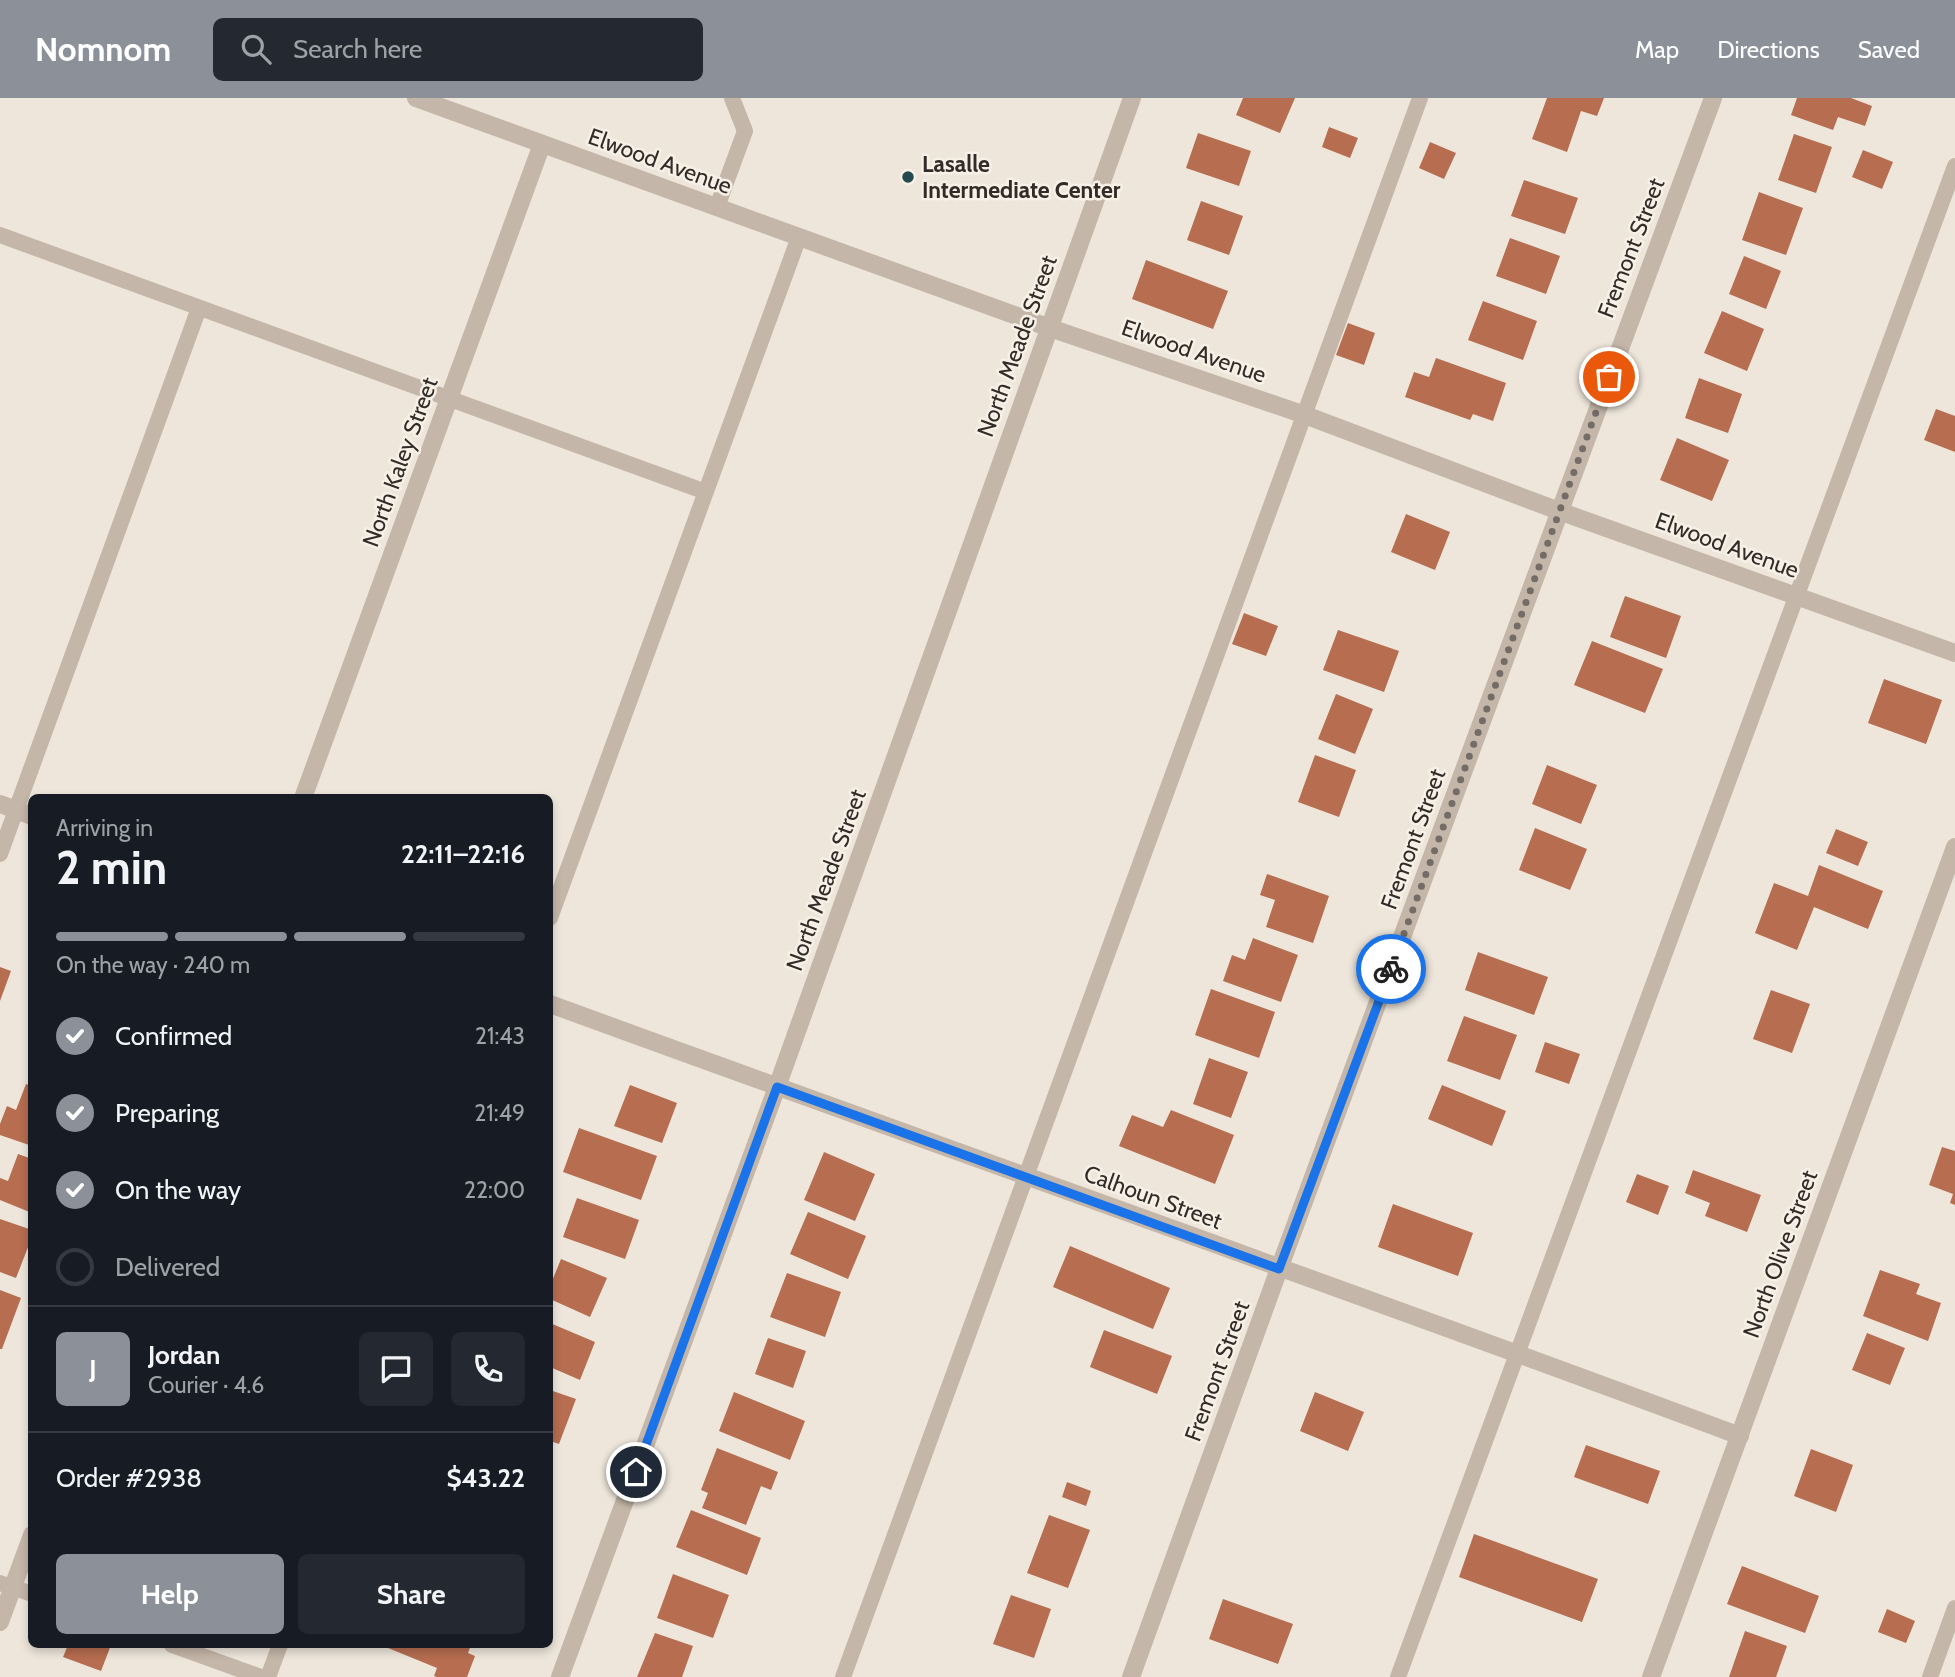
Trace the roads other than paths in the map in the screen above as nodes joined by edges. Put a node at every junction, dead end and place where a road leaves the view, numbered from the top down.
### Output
1 (416, 98) edge
2 (732, 98) edge
3 (1132, 98) edge
4 (1420, 98) edge
5 (1713, 98) edge
6 (542, 144) junction
7 (1955, 166) edge
8 (717, 207) junction
9 (0, 235) edge
10 (799, 237) junction
11 (199, 308) junction
12 (1050, 328) junction
13 (449, 398) junction
14 (1305, 415) junction
15 (706, 492) junction
16 (1559, 511) junction
17 (1797, 595) junction
18 (1955, 653) edge
19 (304, 794) edge
20 (16, 810) edge
21 (1955, 847) edge
22 (0, 854) edge
23 (553, 910) edge
24 (553, 1005) edge
25 (777, 1087) junction
26 (1026, 1178) junction
27 (1279, 1269) junction
28 (1518, 1353) junction
29 (1740, 1436) junction
30 (28, 1543) edge
31 (6, 1585) edge
32 (28, 1593) edge
33 (1955, 1608) edge
34 (0, 1622) edge
35 (180, 1648) edge
36 (279, 1648) edge
37 (261, 1677) edge
38 (268, 1677) edge
39 (560, 1677) edge
40 (843, 1677) edge
41 (1131, 1677) edge
42 (1398, 1677) edge
43 (1651, 1677) edge
44 (1930, 1677) edge

1 - 6 street, Elwood Avenue
2 - 8 lane
3 - 12 street, North Meade Street
4 - 14 lane
5 - 16 street, Fremont Street
6 - 8 street, Elwood Avenue
6 - 13 street, North Kaley Street
7 - 17 lane
8 - 10 street, Elwood Avenue
9 - 11 lane
10 - 12 street, Elwood Avenue
10 - 15 lane
11 - 13 lane
11 - 20 lane
12 - 14 street, Elwood Avenue
12 - 25 street, North Meade Street
13 - 15 lane
13 - 19 street, North Kaley Street
14 - 16 street, Elwood Avenue
14 - 26 lane
15 - 23 lane
16 - 17 street, Elwood Avenue
16 - 27 street, Fremont Street
17 - 18 street, Elwood Avenue
17 - 28 lane
20 - 22 lane
21 - 29 street, North Olive Street
24 - 25 street, Calhoun Street
25 - 26 street, Calhoun Street
25 - 39 street, North Meade Street
26 - 27 street, Calhoun Street
26 - 40 lane
27 - 28 street, Calhoun Street
27 - 41 street, Fremont Street
28 - 29 street, Calhoun Street
28 - 42 lane
29 - 43 street, North Olive Street
30 - 31 street
31 - 32 lane
31 - 34 street
33 - 44 lane
35 - 37 lane
36 - 38 lane

